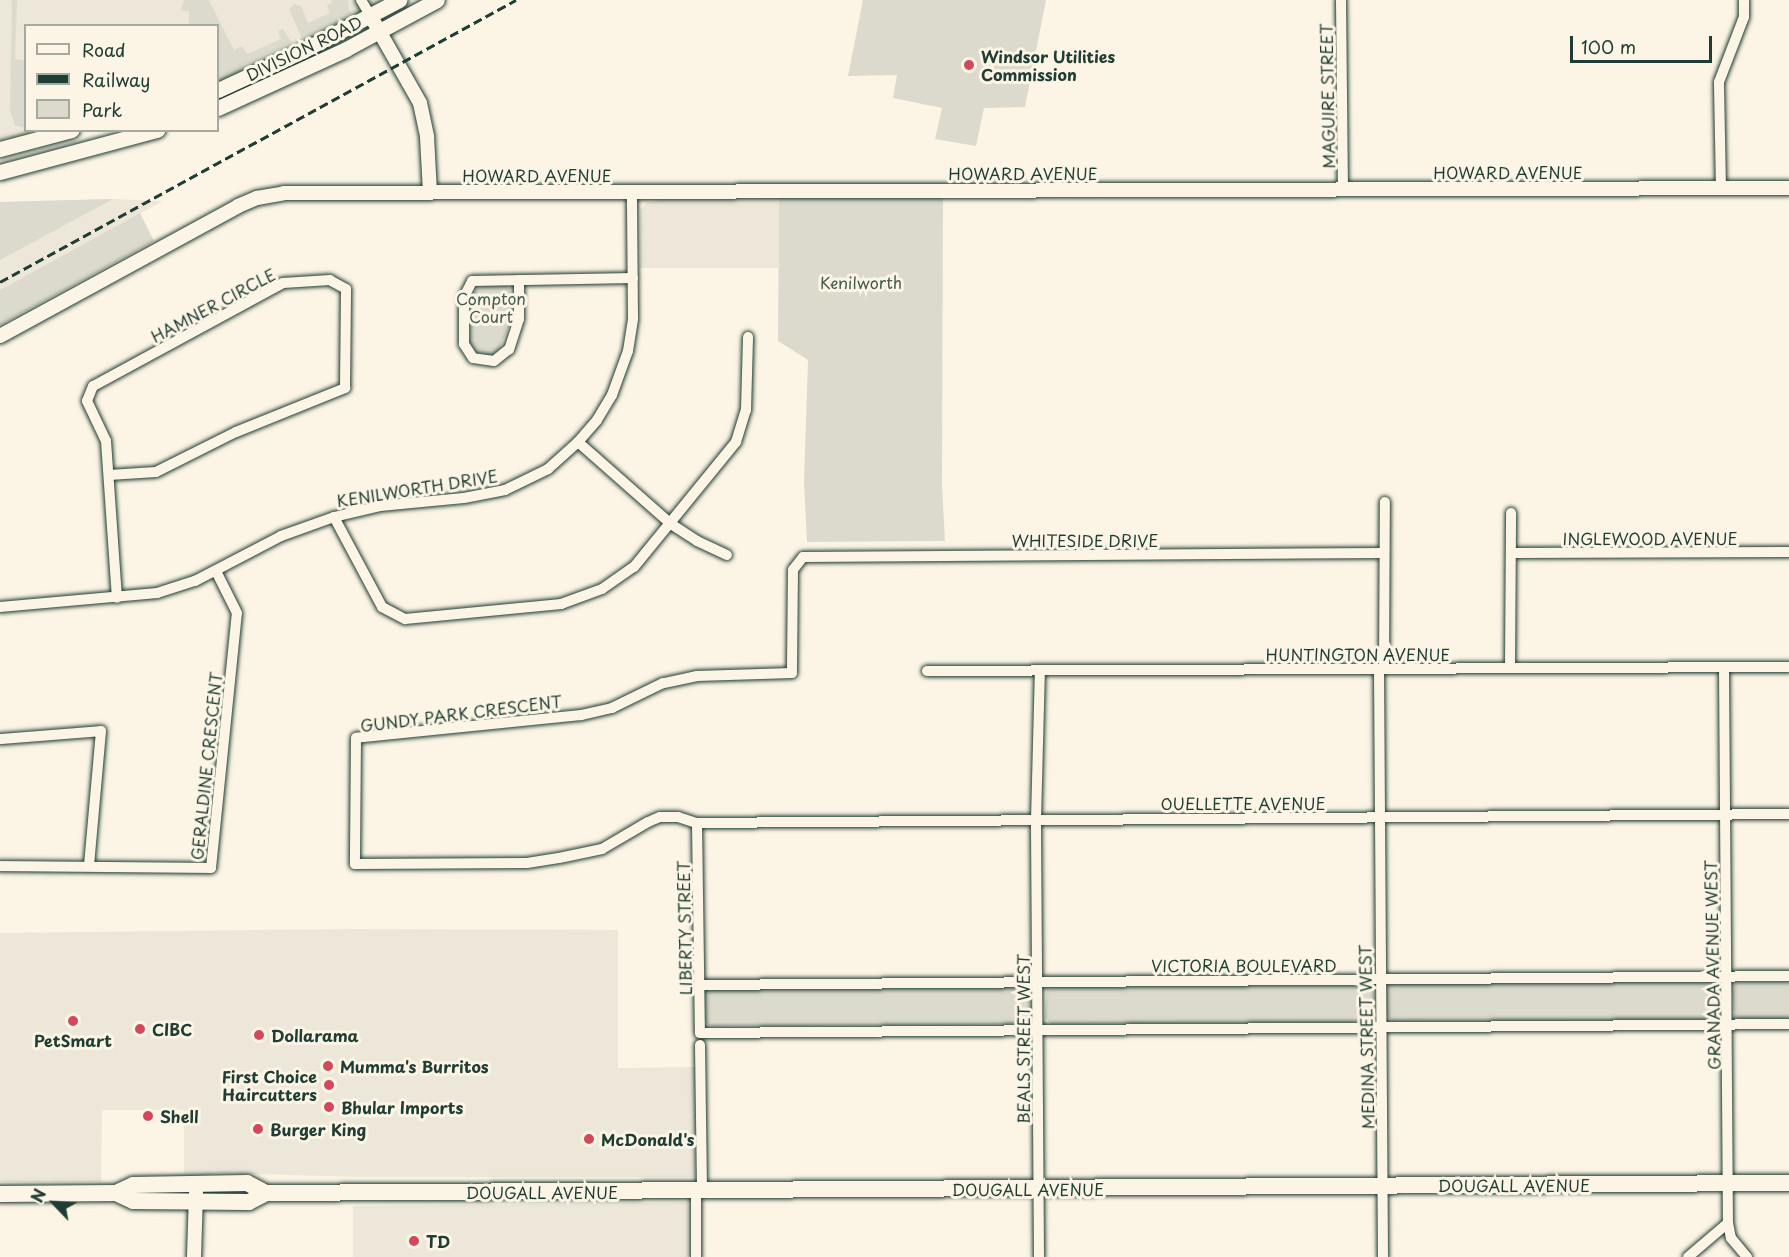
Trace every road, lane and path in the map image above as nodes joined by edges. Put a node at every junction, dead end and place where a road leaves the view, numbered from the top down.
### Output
1 (361, 0) edge
2 (399, 0) edge
3 (437, 0) edge
4 (1341, 0) edge
5 (1744, 0) edge
6 (370, 15) junction
7 (380, 31) junction
8 (219, 90) edge
9 (219, 108) edge
10 (64, 132) edge
11 (149, 132) edge
12 (6, 147) edge
13 (0, 172) edge
14 (1789, 188) edge
15 (1721, 189) junction
16 (1342, 191) junction
17 (430, 192) junction
18 (632, 193) junction
19 (633, 278) junction
20 (519, 280) junction
21 (0, 336) edge
22 (748, 338) dead end
23 (578, 442) junction
24 (109, 475) junction
25 (1385, 502) dead end
26 (1511, 513) dead end
27 (334, 517) junction
28 (671, 524) junction
29 (1789, 552) edge
30 (1384, 553) junction
31 (1511, 553) junction
32 (726, 555) dead end
33 (793, 570) joint
34 (216, 571) junction
35 (117, 598) junction
36 (0, 606) edge
37 (1789, 667) edge
38 (1510, 668) junction
39 (1725, 668) junction
40 (1381, 669) junction
41 (1040, 670) junction
42 (927, 671) dead end
43 (0, 739) edge
44 (1789, 813) edge
45 (1726, 814) junction
46 (1379, 817) junction
47 (1036, 820) junction
48 (698, 823) junction
49 (88, 865) junction
50 (0, 866) edge
51 (1727, 976) junction
52 (1789, 976) edge
53 (1381, 979) junction
54 (1037, 982) junction
55 (700, 985) junction
56 (1789, 1024) edge
57 (1728, 1025) junction
58 (1381, 1028) junction
59 (1038, 1030) junction
60 (700, 1045) dead end
61 (197, 1183) junction
62 (1789, 1183) edge
63 (1729, 1184) junction
64 (1382, 1186) junction
65 (1039, 1188) junction
66 (699, 1191) junction
67 (117, 1193) junction
68 (266, 1193) junction
69 (0, 1194) edge
70 (196, 1202) junction
71 (1728, 1223) junction
72 (194, 1257) edge
73 (696, 1257) edge
74 (1039, 1257) edge
75 (1383, 1257) edge
76 (1688, 1257) edge
77 (1747, 1257) edge

1 - 6 street
2 - 6 main road, DIVISION ROAD
3 - 7 main road, DIVISION ROAD
4 - 16 street, MAGUIRE STREET
5 - 15 street
6 - 7 street
6 - 8 main road, DIVISION ROAD
7 - 9 main road, DIVISION ROAD
7 - 17 street
10 - 12 main road
11 - 13 main road
14 - 15 street, HOWARD AVENUE
15 - 16 street, HOWARD AVENUE
16 - 18 street, HOWARD AVENUE
17 - 18 street, HOWARD AVENUE
17 - 21 street, HOWARD AVENUE
18 - 19 street, KENILWORTH DRIVE
19 - 20 street
19 - 23 street, KENILWORTH DRIVE
20 - 20 street
22 - 28 street
23 - 27 street, KENILWORTH DRIVE
23 - 28 street
24 - 24 street, HAMNER CIRCLE
24 - 35 street, HAMNER CIRCLE
25 - 30 street, MEDINA STREET WEST
26 - 31 street
27 - 28 street
27 - 34 street, KENILWORTH DRIVE
28 - 32 street
29 - 31 street, INGLEWOOD AVENUE
30 - 33 street, WHITESIDE DRIVE
30 - 40 street, MEDINA STREET WEST
31 - 38 street
33 - 48 street, GUNDY PARK CRESCENT
34 - 35 street, KENILWORTH DRIVE
34 - 49 street, GERALDINE CRESCENT
35 - 36 street, KENILWORTH DRIVE
37 - 39 street, HUNTINGTON AVENUE
38 - 39 street, HUNTINGTON AVENUE
38 - 40 street, HUNTINGTON AVENUE
39 - 45 street, GRANADA AVENUE WEST
40 - 41 street, HUNTINGTON AVENUE
40 - 46 street, MEDINA STREET WEST
41 - 42 street, HUNTINGTON AVENUE
41 - 47 street, BEALS STREET WEST
43 - 49 street
44 - 45 street, OUELLETTE AVENUE
45 - 46 street, OUELLETTE AVENUE
45 - 51 street, GRANADA AVENUE WEST
46 - 47 street, OUELLETTE AVENUE
46 - 53 street, MEDINA STREET WEST
47 - 48 street, OUELLETTE AVENUE
47 - 54 street, BEALS STREET WEST
48 - 55 street, LIBERTY STREET
49 - 50 street, GERALDINE CRESCENT
51 - 52 street, VICTORIA BOULEVARD
51 - 53 street, VICTORIA BOULEVARD
51 - 57 street, GRANADA AVENUE WEST
53 - 54 street, VICTORIA BOULEVARD
53 - 58 street, MEDINA STREET WEST
54 - 55 street, VICTORIA BOULEVARD
54 - 59 street, BEALS STREET WEST
55 - 59 street, LIBERTY STREET
56 - 57 street
57 - 58 street
57 - 63 street, GRANADA AVENUE WEST
58 - 59 street
58 - 64 street, MEDINA STREET WEST
59 - 65 street, BEALS STREET WEST
60 - 66 street
61 - 67 main road, DOUGALL AVENUE
61 - 68 main road, DOUGALL AVENUE
61 - 70 street
62 - 63 main road, DOUGALL AVENUE
63 - 64 main road, DOUGALL AVENUE
63 - 71 street, GRANADA AVENUE WEST
64 - 65 main road, DOUGALL AVENUE
64 - 75 street, MEDINA STREET WEST
65 - 66 main road, DOUGALL AVENUE
65 - 74 street, BEALS STREET WEST
66 - 68 main road, DOUGALL AVENUE
66 - 73 street
67 - 69 main road, DOUGALL AVENUE
67 - 70 main road, DOUGALL AVENUE
68 - 70 main road, DOUGALL AVENUE
70 - 72 street
71 - 76 street
71 - 77 street, GRANADA AVENUE WEST

